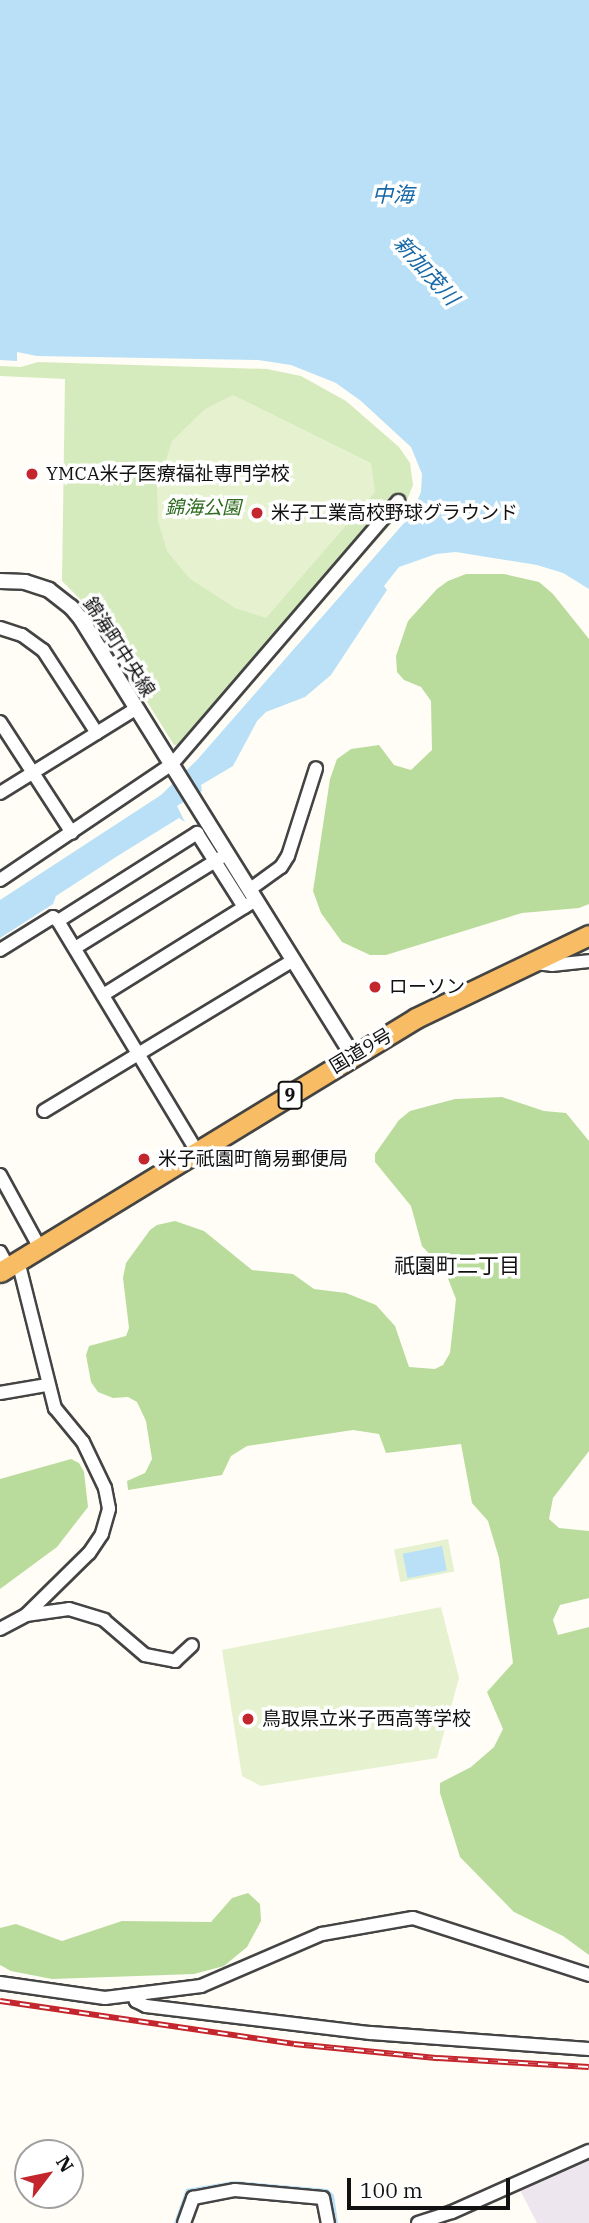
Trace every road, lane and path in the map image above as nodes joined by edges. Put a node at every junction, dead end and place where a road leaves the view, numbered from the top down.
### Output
1 (398, 501) dead end
2 (0, 581) edge
3 (0, 628) edge
4 (137, 708) junction
5 (1, 724) edge
6 (97, 733) junction
7 (316, 768) dead end
8 (175, 769) junction
9 (34, 772) junction
10 (0, 793) edge
11 (72, 833) junction
12 (221, 858) junction
13 (0, 880) edge
14 (249, 899) junction
15 (58, 921) junction
16 (589, 935) edge
17 (75, 948) junction
18 (0, 950) edge
19 (292, 961) junction
20 (589, 961) edge
21 (531, 963) junction
22 (103, 995) junction
23 (138, 1054) junction
24 (353, 1056) junction
25 (44, 1111) dead end
26 (198, 1153) junction
27 (0, 1175) edge
28 (40, 1248) junction
29 (7, 1263) edge
30 (47, 1385) junction
31 (0, 1393) edge
32 (26, 1615) junction
33 (0, 1629) edge
34 (192, 1646) dead end
35 (589, 1975) edge
36 (0, 1983) edge
37 (133, 1995) junction
38 (589, 2049) edge
39 (589, 2151) edge
40 (184, 2223) edge
41 (328, 2223) edge
42 (418, 2223) edge

1 - 8 street
2 - 4 street, 錦海町中央線
3 - 6 street
4 - 6 street
4 - 8 street, 錦海町中央線
5 - 9 street
6 - 9 street
7 - 14 street
8 - 11 street
8 - 12 street, 錦海町中央線
9 - 10 street
9 - 11 street
11 - 13 street
12 - 14 street, 錦海町中央線
12 - 15 street
12 - 17 street
14 - 19 street, 錦海町中央線
14 - 22 street
15 - 17 street
15 - 18 street
16 - 21 highway, 国道9号 / 9
17 - 22 street
19 - 23 street
19 - 24 street, 錦海町中央線
20 - 21 street
21 - 24 highway, 国道9号 / 9
22 - 23 street
23 - 25 street
23 - 26 street
24 - 26 highway, 国道9号 / 9
26 - 28 highway, 国道9号 / 9
27 - 28 street
28 - 29 highway, 国道9号 / 9
29 - 30 street
30 - 31 street
30 - 32 street
32 - 33 street
32 - 34 street
35 - 37 street
36 - 37 street
37 - 38 street
39 - 42 street
40 - 41 street

